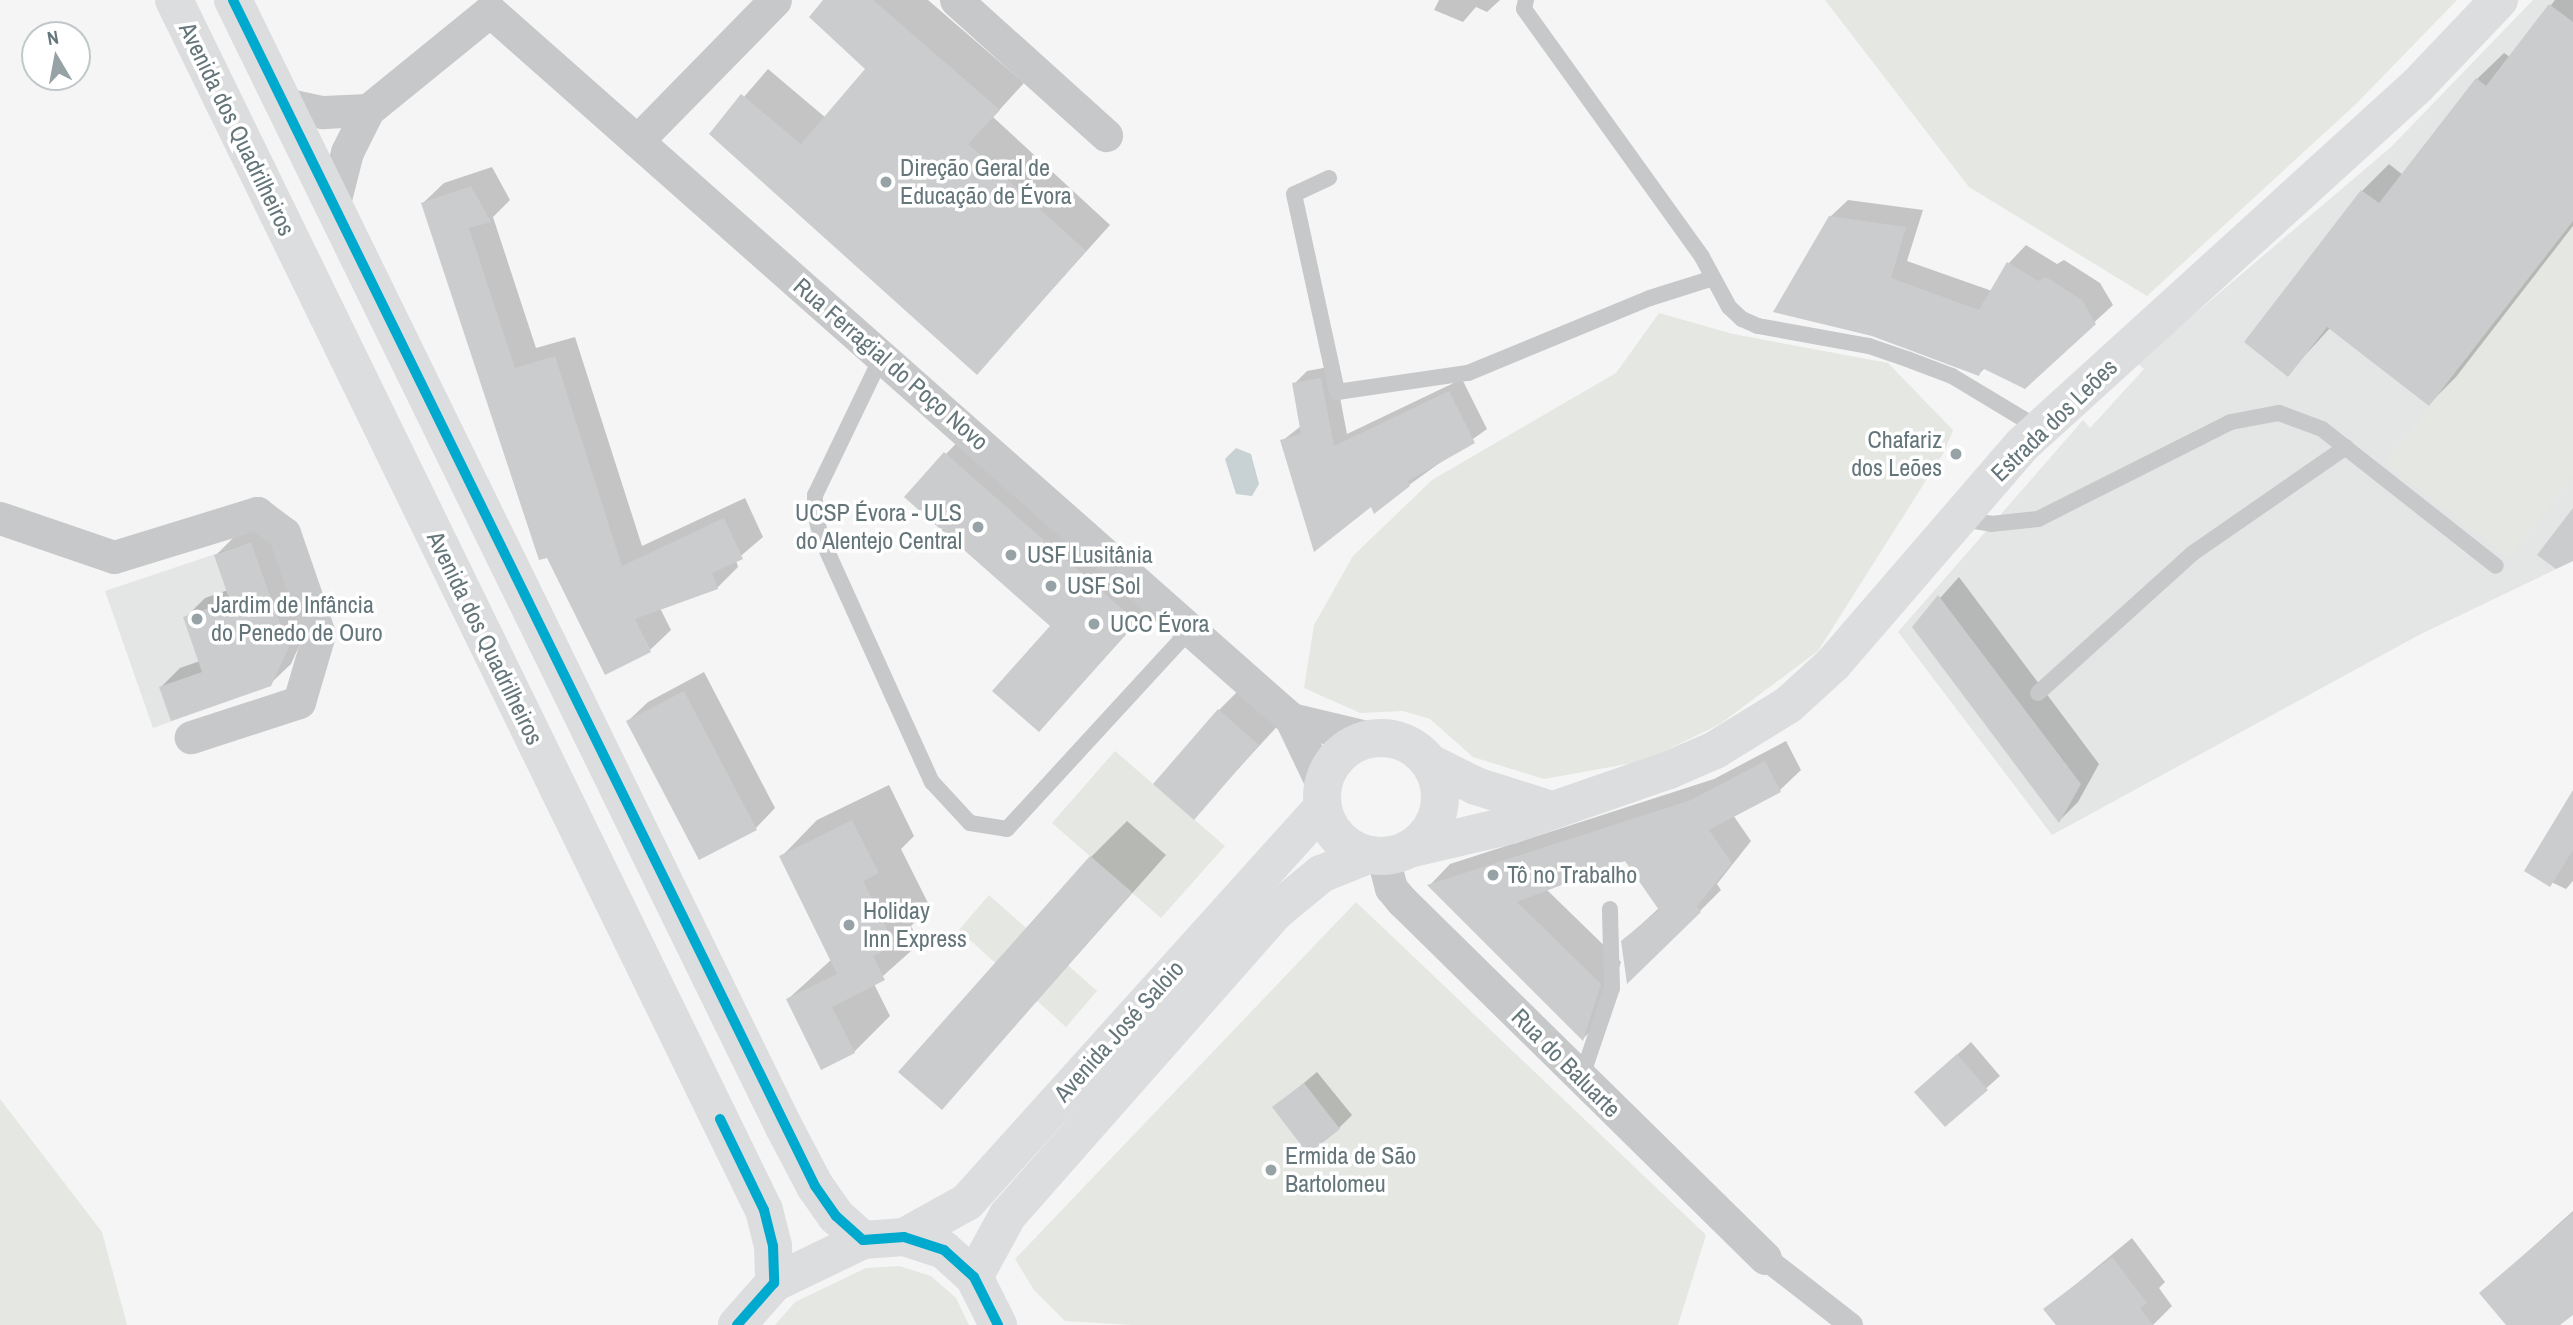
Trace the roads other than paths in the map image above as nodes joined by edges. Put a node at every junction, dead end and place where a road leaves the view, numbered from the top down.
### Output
1 (174, 0) edge
2 (233, 0) edge
3 (775, 0) edge
4 (956, 0) edge
5 (1526, 0) edge
6 (2499, 0) edge
7 (484, 5) edge
8 (284, 104) junction
9 (368, 110) junction
10 (1106, 135) dead end
11 (637, 141) junction
12 (1329, 178) dead end
13 (333, 207) junction
14 (1713, 278) junction
15 (882, 356) junction
16 (2040, 429) junction
17 (2346, 447) junction
18 (0, 517) edge
19 (1958, 519) junction
20 (2496, 566) dead end
21 (1191, 629) junction
22 (2038, 693) dead end
23 (1291, 719) junction
24 (191, 737) dead end
25 (1371, 738) junction
26 (1432, 764) junction
27 (1322, 796) junction
28 (1548, 808) junction
29 (1388, 854) junction
30 (1610, 909) dead end
31 (1581, 1079) junction
32 (904, 1237) junction
33 (863, 1240) junction
34 (1765, 1258) joint
35 (974, 1277) junction
36 (775, 1283) junction
37 (743, 1321) edge
38 (998, 1325) edge
39 (1851, 1325) edge

1 - 36 main road, Avenida dos Quadrilheiros
2 - 8 main road
3 - 11 street
4 - 10 street
5 - 14 lane
6 - 16 main road, Estrada dos Leões
7 - 9 street
7 - 11 street, Rua Ferragial do Poço Novo
8 - 9 street
8 - 13 main road
9 - 13 street
11 - 15 street, Rua Ferragial do Poço Novo
12 - 14 lane
13 - 33 main road
14 - 16 lane
15 - 21 street, Rua Ferragial do Poço Novo
15 - 21 lane
16 - 19 main road, Estrada dos Leões
17 - 19 lane
17 - 20 lane
17 - 22 lane
18 - 24 street
19 - 28 main road, Estrada dos Leões
21 - 23 street, Rua Ferragial do Poço Novo
23 - 25 street
23 - 27 street
25 - 26 main road
25 - 27 main road
26 - 28 main road
26 - 29 main road
27 - 29 main road
27 - 32 main road, Avenida José Saloio
28 - 29 main road, Avenida José Saloio
29 - 31 street, Rua do Baluarte
29 - 35 main road, Avenida José Saloio
30 - 31 lane
31 - 34 street, Rua do Baluarte
32 - 33 main road
32 - 35 main road
33 - 36 main road
34 - 39 street
35 - 38 main road
36 - 37 main road

